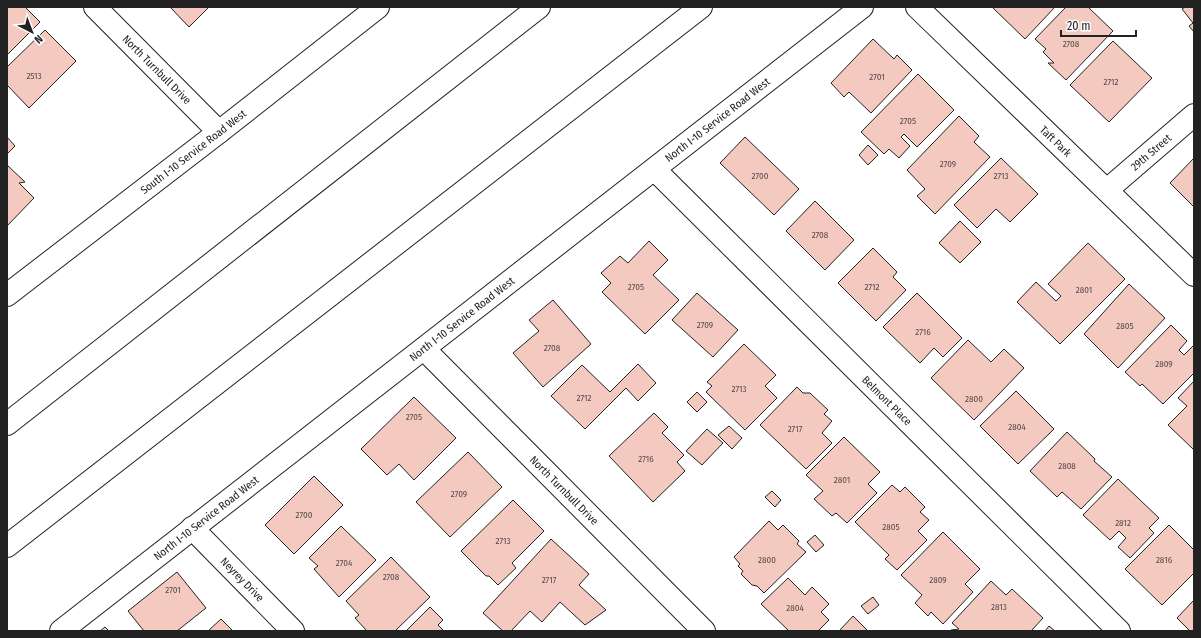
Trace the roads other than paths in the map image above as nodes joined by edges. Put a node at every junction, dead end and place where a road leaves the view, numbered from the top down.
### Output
1 (95, 7) edge
2 (378, 7) edge
3 (539, 7) edge
4 (701, 7) edge
5 (862, 7) edge
6 (917, 7) edge
7 (1194, 115) edge
8 (219, 132) junction
9 (654, 170) junction
10 (1107, 190) junction
11 (1194, 275) edge
12 (7, 295) edge
13 (424, 349) junction
14 (7, 424) edge
15 (192, 528) junction
16 (7, 546) edge
17 (61, 631) edge
18 (293, 631) edge
19 (704, 631) edge
20 (1119, 631) edge

1 - 8 main road, North Turnbull Drive
2 - 8 main road, South I-10 Service Road West
3 - 14 main road
4 - 16 main road
5 - 9 main road, North I-10 Service Road West
6 - 10 main road, Taft Park
7 - 10 main road, 29th Street
8 - 12 main road, South I-10 Service Road West
9 - 13 main road, North I-10 Service Road West
9 - 20 main road, Belmont Place
10 - 11 main road, Taft Park
13 - 15 main road, North I-10 Service Road West
13 - 19 main road, North Turnbull Drive
15 - 17 main road, North I-10 Service Road West
15 - 18 main road, Neyrey Drive

